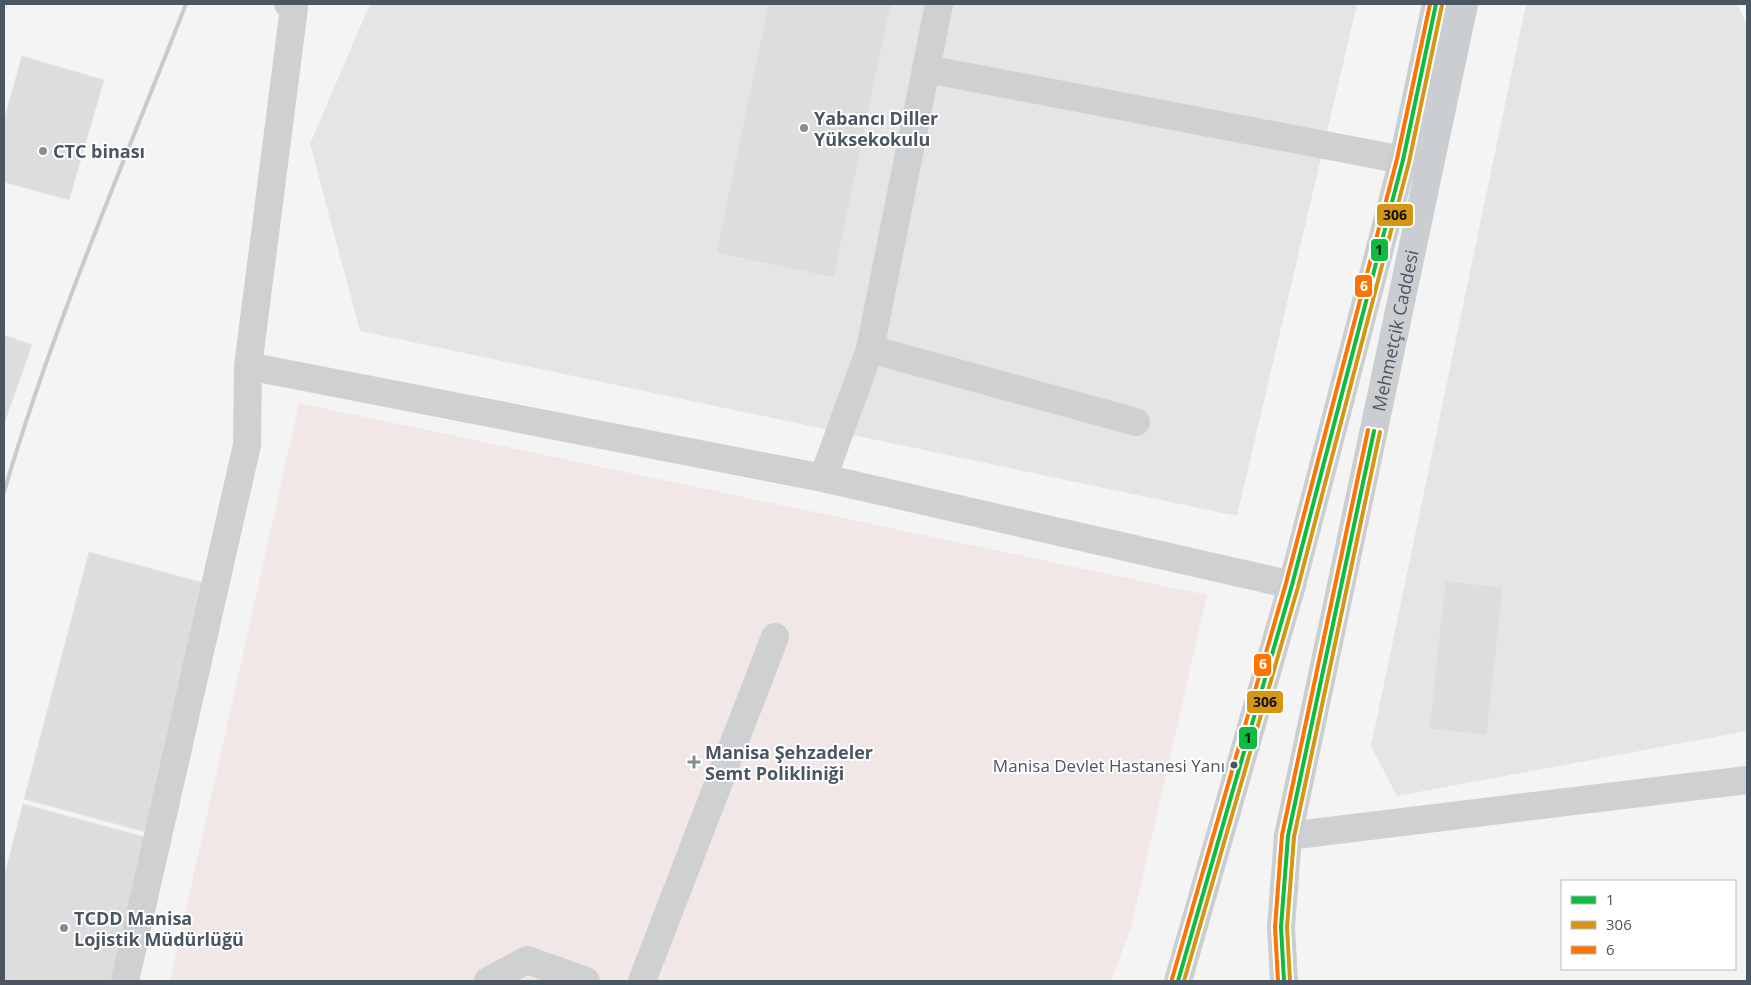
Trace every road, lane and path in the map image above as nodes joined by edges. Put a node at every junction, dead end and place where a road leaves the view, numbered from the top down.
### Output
1 (288, 4) edge
2 (939, 4) edge
3 (1436, 4) edge
4 (1464, 4) edge
5 (927, 69) junction
6 (1403, 160) junction
7 (870, 349) junction
8 (248, 366) junction
9 (1136, 422) dead end
10 (823, 478) junction
11 (1292, 585) junction
12 (775, 637) dead end
13 (1747, 780) edge
14 (1288, 836) junction
15 (125, 981) edge
16 (488, 981) edge
17 (586, 981) edge
18 (642, 981) edge
19 (1178, 981) edge
20 (1284, 981) edge

1 - 8 street
2 - 5 street
3 - 6 main road, Mehmetçik Caddesi
4 - 14 main road, Mehmetçik Caddesi
5 - 6 street
5 - 7 street
6 - 11 main road, Mehmetçik Caddesi
7 - 9 street
7 - 10 street
8 - 10 street
8 - 15 street
10 - 11 street
11 - 19 main road, Mehmetçik Caddesi
12 - 18 street
13 - 14 street
14 - 20 main road, Mehmetçik Caddesi
16 - 17 street

